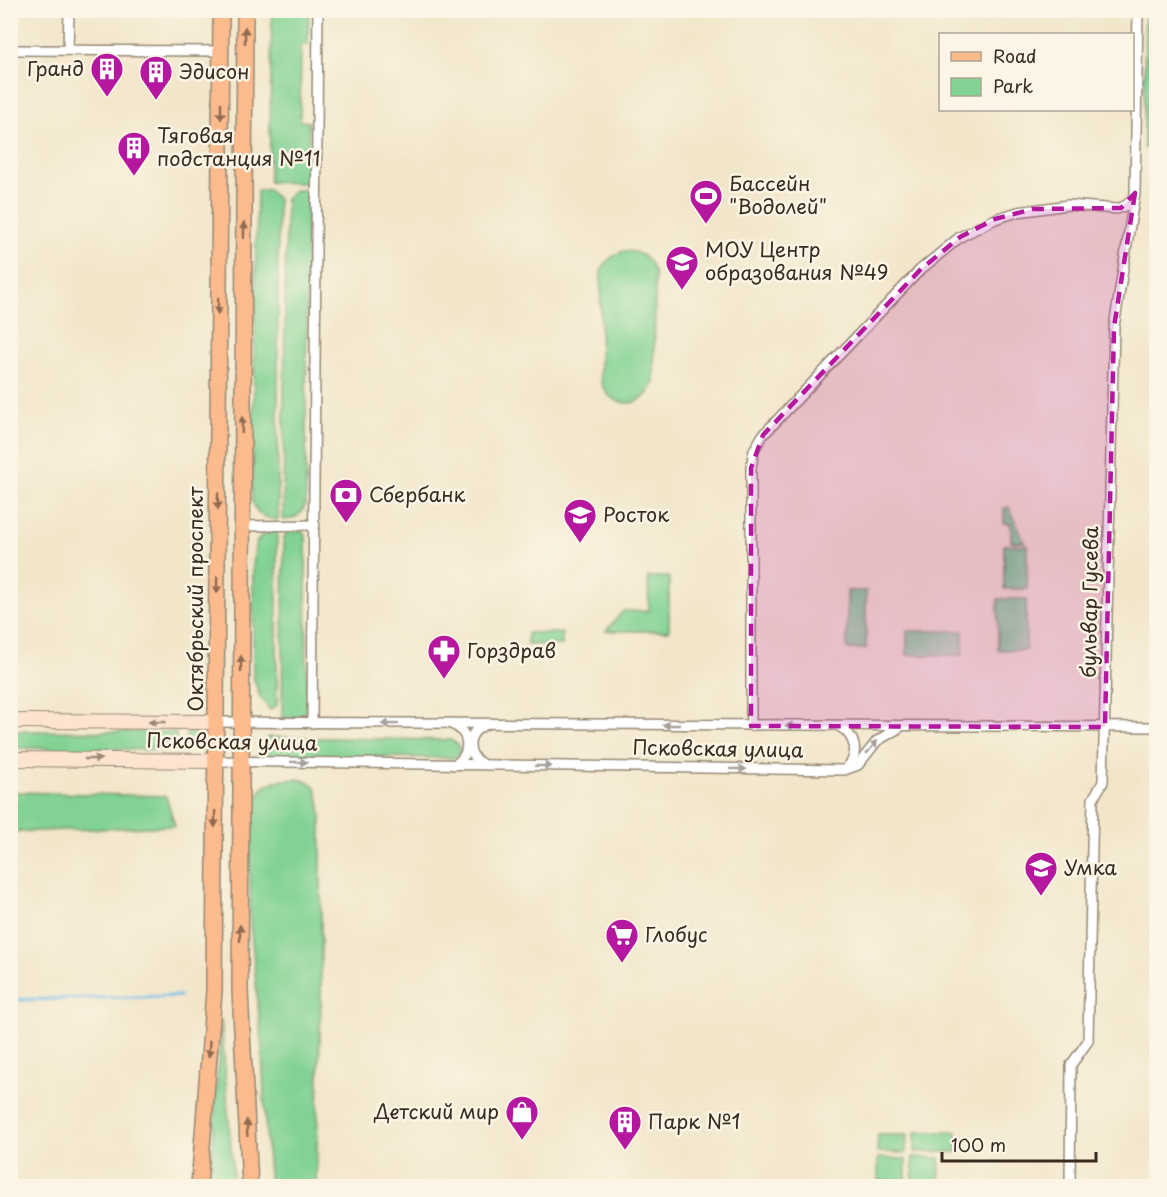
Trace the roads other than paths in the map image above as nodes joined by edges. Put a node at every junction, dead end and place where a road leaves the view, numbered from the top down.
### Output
1 (69, 10) edge
2 (221, 10) edge
3 (245, 10) edge
4 (318, 10) edge
5 (1138, 10) edge
6 (10, 50) edge
7 (68, 50) junction
8 (221, 51) junction
9 (1135, 193) junction
10 (315, 525) junction
11 (241, 526) junction
12 (10, 721) edge
13 (216, 722) junction
14 (241, 723) junction
15 (312, 723) junction
16 (448, 724) junction
17 (489, 724) junction
18 (751, 726) junction
19 (838, 726) junction
20 (904, 726) junction
21 (1105, 727) junction
22 (1156, 727) edge
23 (10, 759) edge
24 (216, 761) junction
25 (241, 761) junction
26 (454, 765) junction
27 (484, 765) junction
28 (844, 770) junction
29 (199, 1186) edge
30 (250, 1186) edge
31 (1070, 1186) edge

1 - 7 street
2 - 8 main road, Октябрьский проспект
11 -> 3 main road
4 - 10 street
5 - 9 street, бульвар Гусева
6 - 7 street
7 - 8 street
8 -> 13 main road, Октябрьский проспект
9 - 18 street
9 - 21 street, бульвар Гусева
10 - 11 street
10 - 15 street
14 -> 11 main road
13 -> 12 main road, Псковская улица
13 - 14 street, Псковская улица
13 - 24 main road, Октябрьский проспект
14 - 15 street, Псковская улица
14 - 25 main road
16 -> 15 street, Псковская улица
16 - 17 street, Псковская улица
16 - 26 street
18 -> 17 street, Псковская улица
17 - 27 street
19 -> 18 street, Псковская улица
19 - 20 street, Псковская улица
19 - 28 street
20 - 21 street, Псковская улица
28 -> 20 street, Псковская улица
21 - 22 street, Псковская улица
21 - 31 street, бульвар Гусева
23 -> 24 main road, Псковская улица
24 - 25 street, Псковская улица
24 -> 29 main road, Октябрьский проспект
25 -> 26 street, Псковская улица
30 -> 25 main road
26 - 27 street, Псковская улица
27 -> 28 street, Псковская улица

